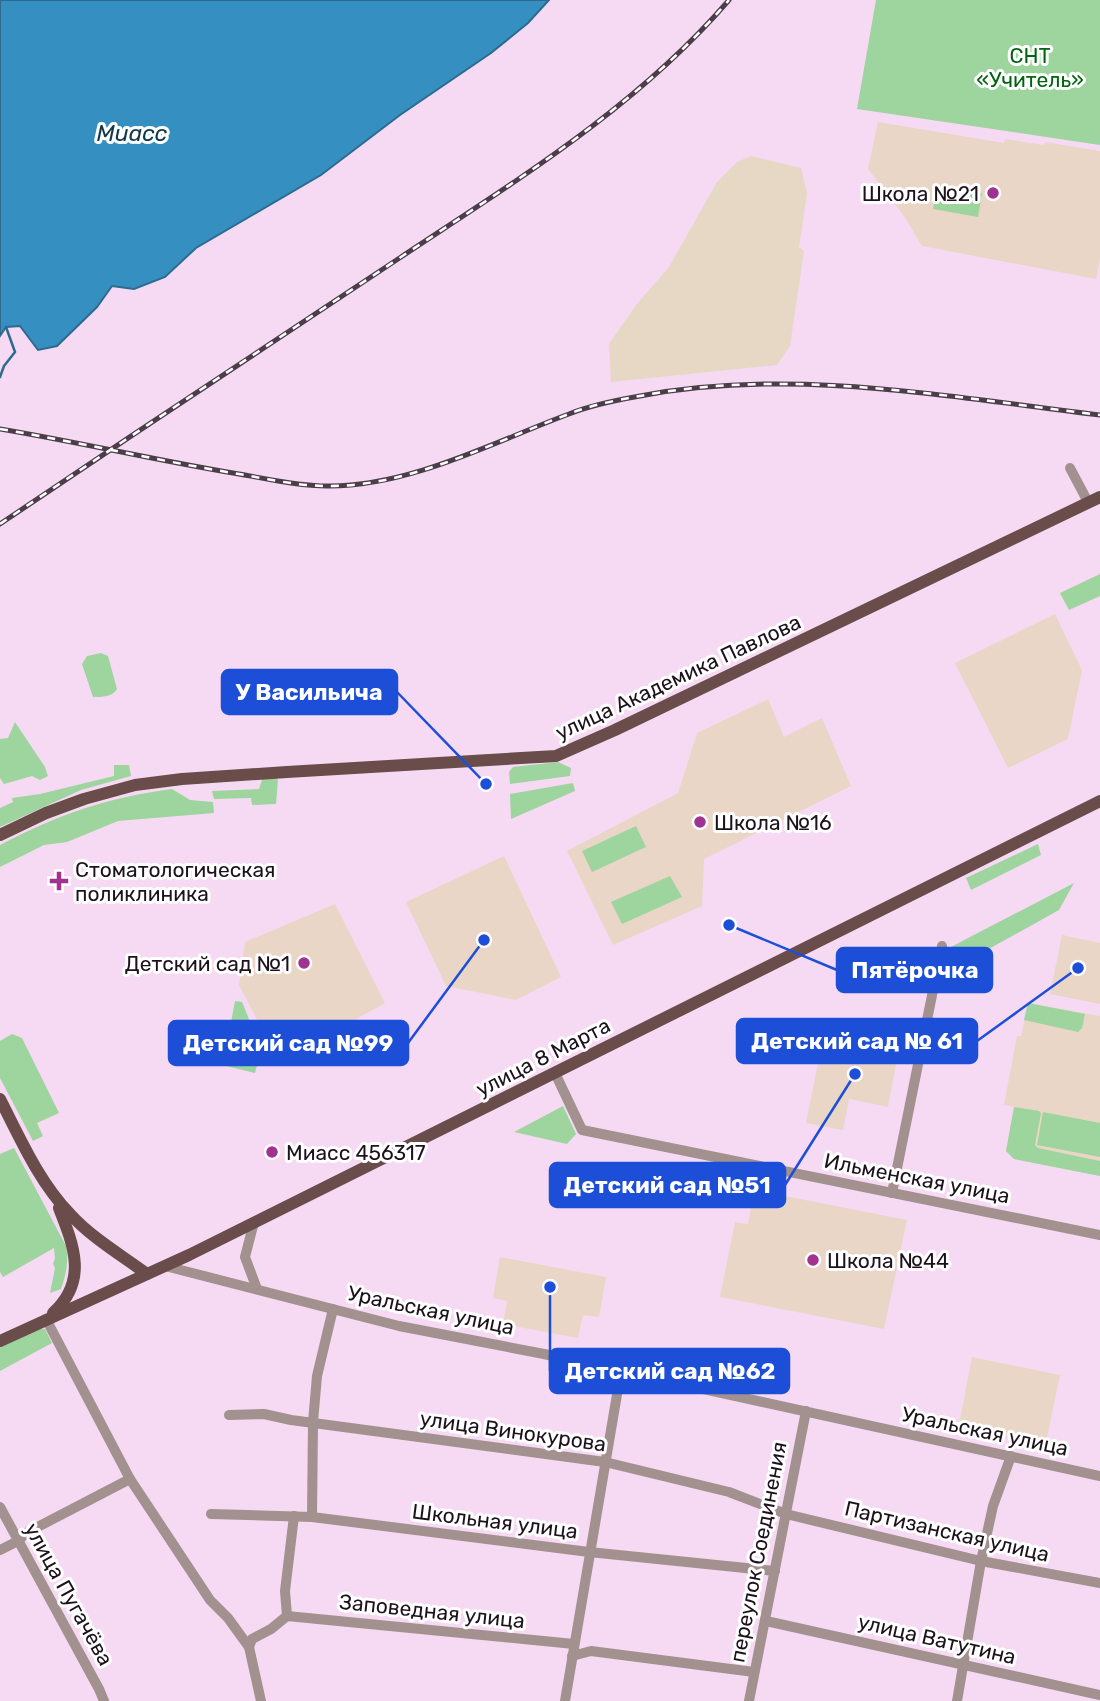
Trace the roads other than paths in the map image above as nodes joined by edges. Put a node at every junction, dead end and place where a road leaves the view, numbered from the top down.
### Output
1 (1070, 468) dead end
2 (1094, 499) edge
3 (1100, 801) edge
4 (0, 835) edge
5 (942, 946) dead end
6 (555, 1073) junction
7 (0, 1099) edge
8 (892, 1193) junction
9 (56, 1198) junction
10 (254, 1222) junction
11 (1100, 1235) edge
12 (165, 1266) junction
13 (147, 1274) junction
14 (257, 1290) junction
15 (333, 1308) junction
16 (46, 1319) junction
17 (0, 1341) edge
18 (621, 1371) junction
19 (806, 1411) junction
20 (229, 1415) dead end
21 (313, 1422) junction
22 (1011, 1456) junction
23 (605, 1462) junction
24 (1100, 1476) edge
25 (130, 1479) junction
26 (0, 1507) edge
27 (211, 1514) dead end
28 (786, 1514) junction
29 (294, 1516) junction
30 (312, 1517) junction
31 (18, 1541) junction
32 (0, 1550) edge
33 (589, 1552) junction
34 (981, 1561) junction
35 (775, 1571) junction
36 (1100, 1583) edge
37 (287, 1616) junction
38 (765, 1620) junction
39 (574, 1644) junction
40 (249, 1647) junction
41 (572, 1656) junction
42 (964, 1665) junction
43 (754, 1672) junction
44 (1100, 1695) edge
45 (104, 1701) edge
46 (262, 1701) edge
47 (565, 1701) edge
48 (749, 1701) edge
49 (957, 1701) edge

1 - 2 street
2 - 4 main road, улица Академика Павлова
3 - 6 main road, улица 8 Марта
5 - 8 street
6 - 8 street, Ильменская улица
6 - 10 main road, улица 8 Марта
7 - 9 main road
8 - 11 street, Ильменская улица
9 - 13 main road
9 - 16 main road
10 - 12 main road, улица 8 Марта
10 - 14 street
12 - 13 main road, улица 8 Марта
12 - 14 street, Уральская улица
13 - 16 main road, улица 8 Марта
14 - 15 street, Уральская улица
15 - 18 street, Уральская улица
15 - 21 street
16 - 17 main road, улица 8 Марта
16 - 25 street
18 - 19 street, Уральская улица
18 - 23 street
19 - 22 street, Уральская улица
19 - 28 street, переулок Соединения
20 - 21 street, улица Винокурова
21 - 23 street, улица Винокурова
21 - 30 street
22 - 24 street, Уральская улица
22 - 34 street
23 - 28 street, улица Винокурова
23 - 33 street
25 - 31 street
25 - 40 street
26 - 31 street, улица Пугачёва
27 - 29 street, Школьная улица
28 - 34 street, Партизанская улица
28 - 35 street, переулок Соединения
29 - 30 street, Школьная улица
29 - 37 street
30 - 33 street, Школьная улица
31 - 32 street
31 - 45 street, улица Пугачёва
33 - 35 street, Школьная улица
33 - 39 street
34 - 36 street, Партизанская улица
34 - 42 street
35 - 38 street, переулок Соединения
37 - 39 street, Заповедная улица
37 - 40 street
38 - 42 street, улица Ватутина
38 - 43 street, переулок Соединения
39 - 41 street
40 - 46 street
41 - 43 street
41 - 47 street
42 - 44 street, улица Ватутина
42 - 49 street
43 - 48 street, переулок Соединения

